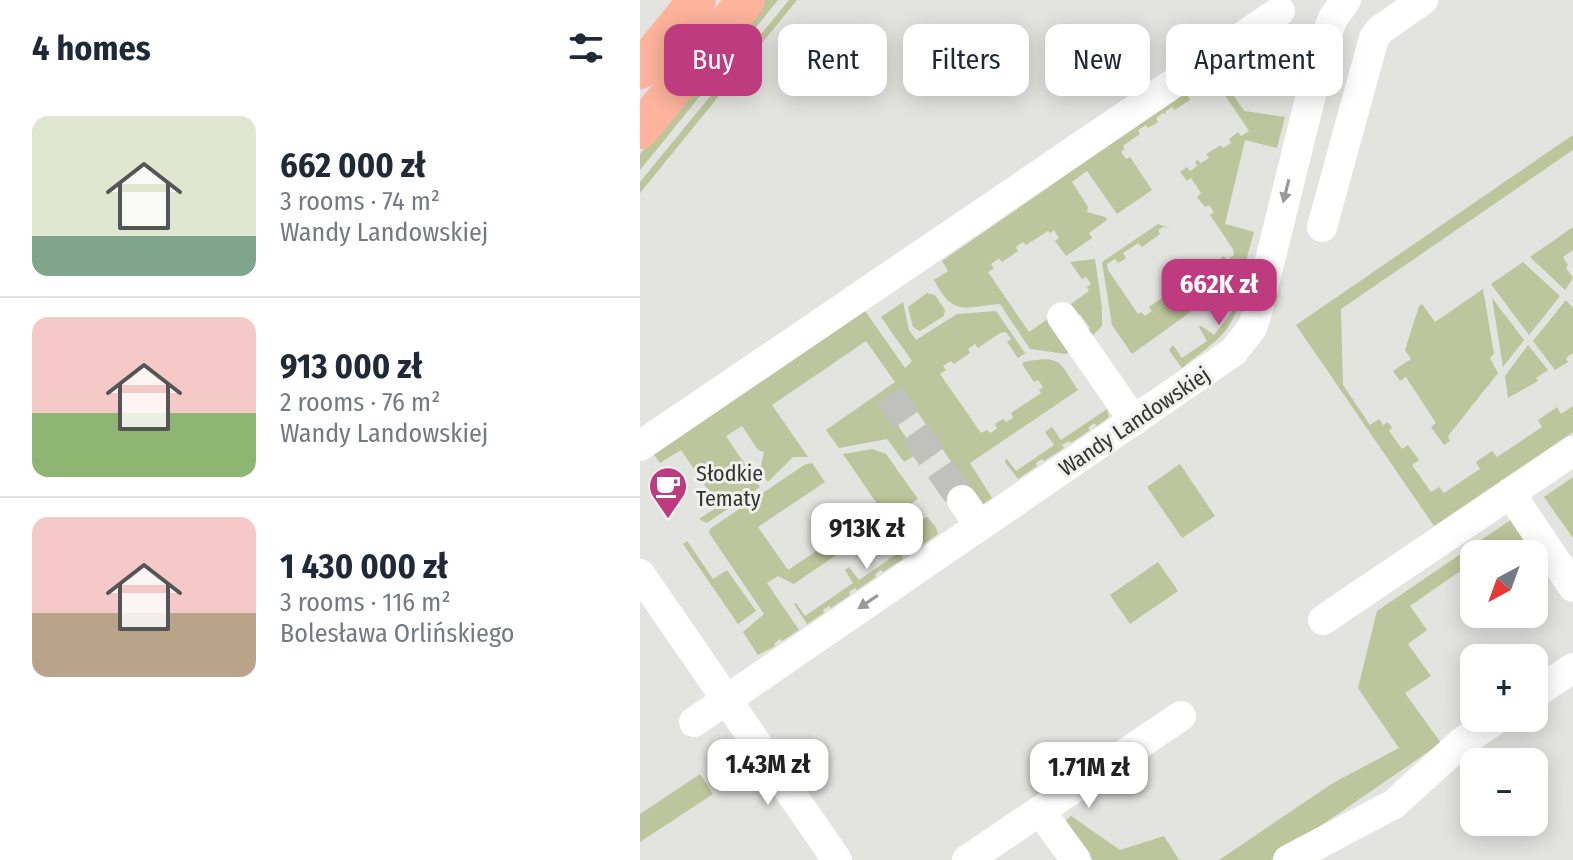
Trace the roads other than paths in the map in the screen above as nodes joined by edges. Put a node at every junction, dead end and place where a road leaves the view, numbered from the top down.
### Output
1 (697, 0) edge
2 (746, 0) edge
3 (1346, 0) edge
4 (1423, 0) edge
5 (1280, 11) dead end
6 (640, 70) edge
7 (640, 130) edge
8 (1298, 145) junction
9 (1342, 156) junction
10 (1322, 227) dead end
11 (1062, 317) dead end
12 (1134, 421) junction
13 (640, 446) edge
14 (1573, 451) edge
15 (1510, 493) junction
16 (962, 500) tunnel mouth
17 (980, 526) junction
18 (640, 574) edge
19 (1573, 587) edge
20 (1323, 620) dead end
21 (1573, 668) edge
22 (1548, 685) edge
23 (727, 699) junction
24 (1181, 716) dead end
25 (694, 722) dead end
26 (1477, 732) edge
27 (1040, 811) junction
28 (837, 860) edge
29 (967, 860) edge
30 (1076, 860) edge
31 (1288, 860) edge

1 - 6 main road
2 - 7 main road
3 - 8 street, Wandy Landowskiej
4 - 9 street
5 - 13 street
8 - 9 street
8 -> 12 street, Wandy Landowskiej
9 - 10 street
11 - 12 street
12 - 17 street, Wandy Landowskiej
14 - 15 street
15 - 19 street
15 - 20 street
16 - 17 street
17 -> 23 street, Wandy Landowskiej
18 - 23 street
21 - 22 street
23 - 25 street, Wandy Landowskiej
23 - 28 street
24 - 27 street
26 - 31 street
27 - 29 street
27 - 30 street

